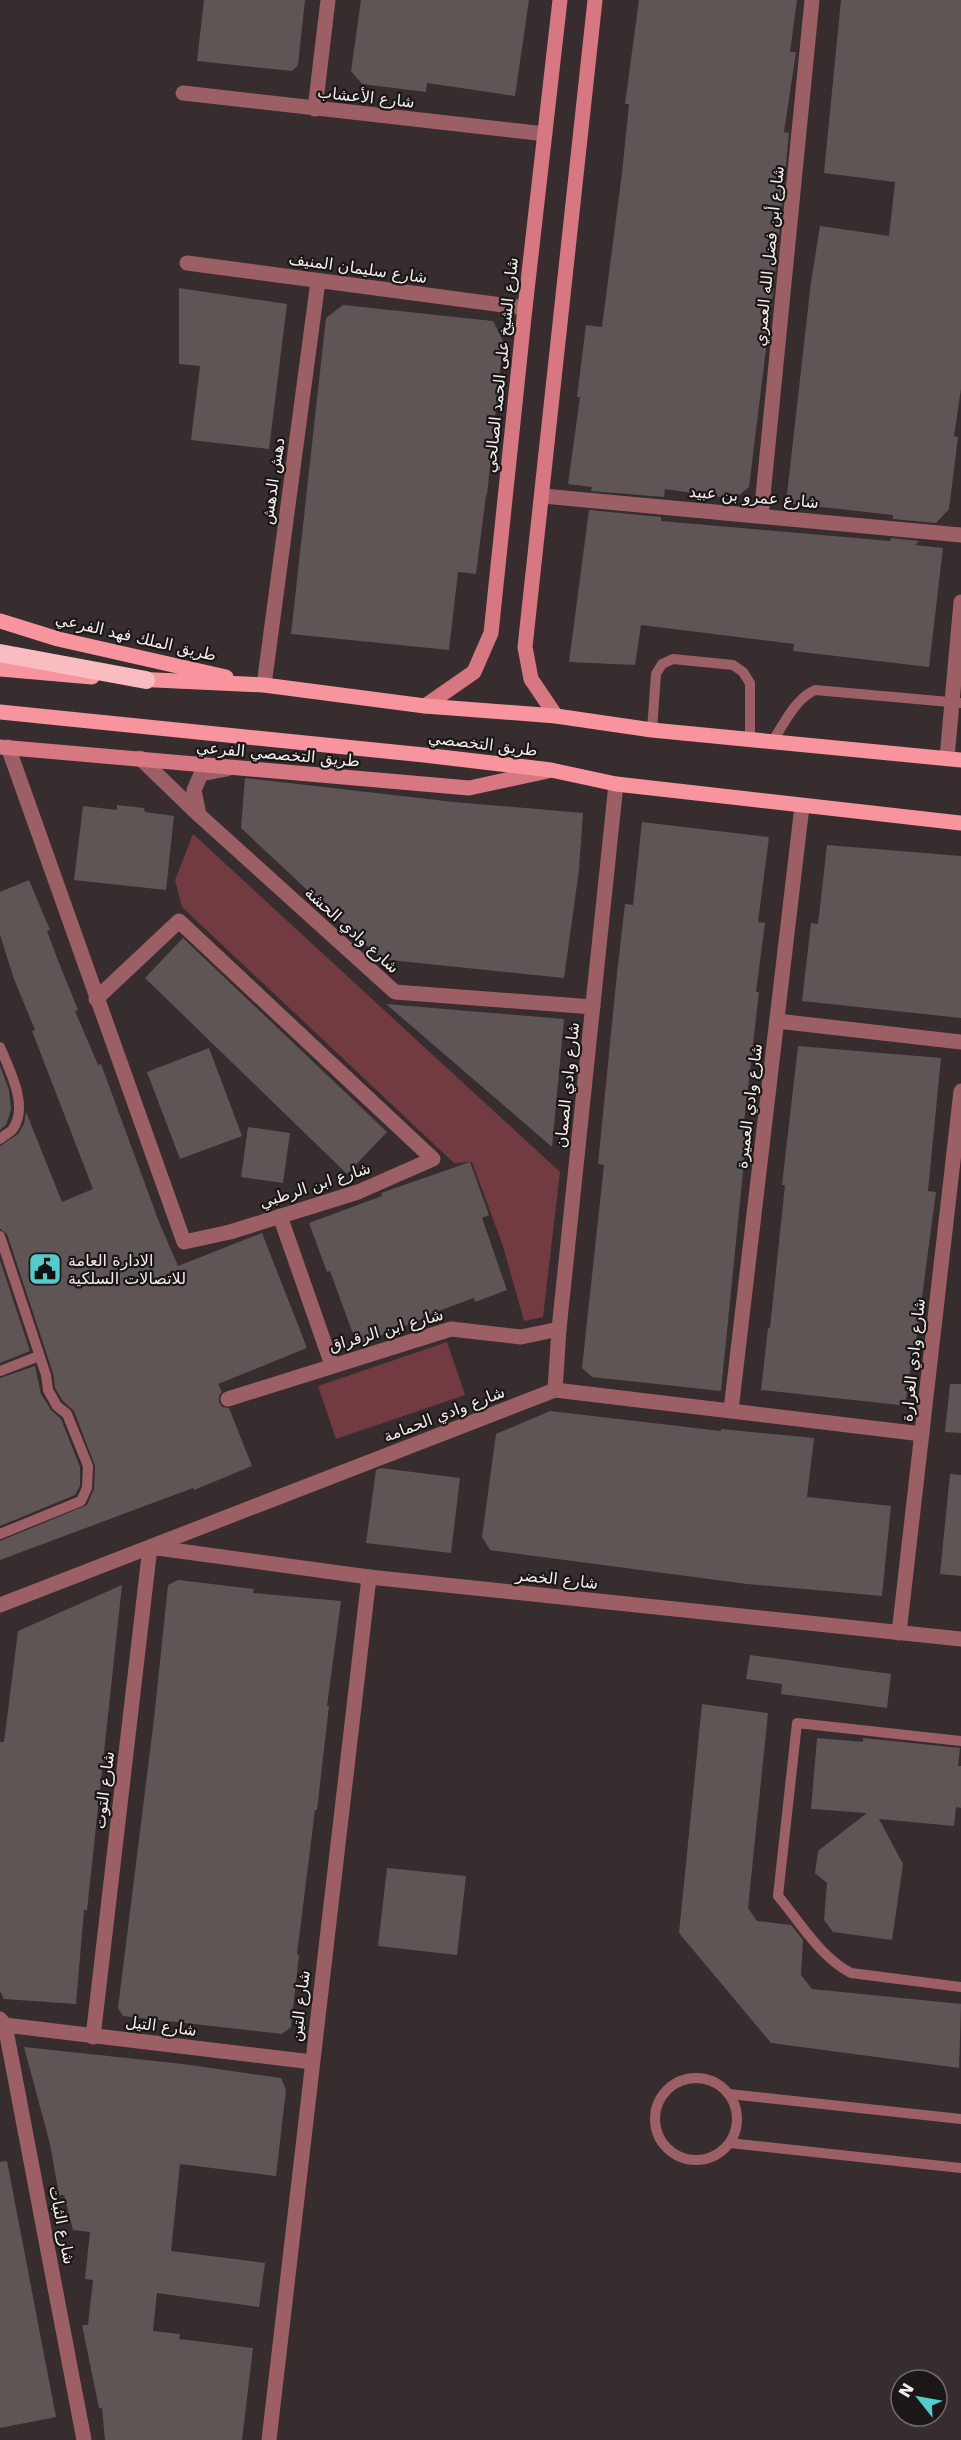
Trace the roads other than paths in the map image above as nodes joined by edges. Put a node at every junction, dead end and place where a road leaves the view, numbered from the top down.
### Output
1 (328, 0) edge
2 (560, 0) edge
3 (595, 0) edge
4 (812, 0) edge
5 (183, 93) dead end
6 (315, 109) junction
7 (545, 134) junction
8 (187, 263) dead end
9 (318, 281) junction
10 (525, 308) junction
11 (543, 496) junction
12 (761, 516) junction
13 (961, 535) edge
14 (961, 602) edge
15 (0, 621) edge
16 (0, 653) edge
17 (0, 669) edge
18 (146, 680) junction
19 (264, 685) junction
20 (957, 702) edge
21 (425, 706) junction
22 (0, 712) edge
23 (556, 716) junction
24 (652, 730) junction
25 (750, 740) junction
26 (772, 742) junction
27 (4, 747) edge
28 (140, 759) junction
29 (954, 759) edge
30 (232, 768) junction
31 (551, 770) junction
32 (616, 784) junction
33 (802, 806) junction
34 (198, 815) junction
35 (961, 823) edge
36 (96, 999) junction
37 (593, 1007) junction
38 (777, 1021) junction
39 (961, 1042) edge
40 (0, 1047) edge
41 (961, 1091) edge
42 (0, 1138) edge
43 (280, 1216) junction
44 (0, 1236) edge
45 (559, 1329) junction
46 (39, 1356) junction
47 (332, 1365) junction
48 (0, 1371) edge
49 (555, 1390) junction
50 (228, 1399) dead end
51 (731, 1410) junction
52 (922, 1434) junction
53 (0, 1534) edge
54 (150, 1547) junction
55 (369, 1577) junction
56 (0, 1605) edge
57 (899, 1633) junction
58 (961, 1639) edge
59 (961, 1742) edge
60 (961, 1987) edge
61 (3, 2022) edge
62 (93, 2037) junction
63 (312, 2062) junction
64 (729, 2094) junction
65 (961, 2119) edge
66 (730, 2143) junction
67 (961, 2169) edge
68 (84, 2440) edge
69 (269, 2440) edge

1 - 6 street
2 - 7 street, شارع الشيخ على الحمد الصالحي
3 - 11 street
4 - 12 street, شارع أبن فضل الله العمري
5 - 6 street, شارع الأعشاب
6 - 7 street, شارع الأعشاب
7 - 10 street, شارع الشيخ على الحمد الصالحي
8 - 9 street, شارع سليمان المنيف
9 - 10 street, شارع سليمان المنيف
9 - 19 street, دهش الدهش
10 - 21 street, شارع الشيخ على الحمد الصالحي
11 - 12 street, شارع عمرو بن عبيد
11 - 23 street
12 - 13 street, شارع عمرو بن عبيد
14 - 20 street
15 - 19 main road, طريق الملك فهد الفرعي
16 - 18 highway
17 - 18 main road, طريق التخصصي
18 - 19 main road, طريق التخصصي
19 - 21 main road, طريق التخصصي
20 - 26 lane
20 - 29 street
21 - 23 main road, طريق التخصصي
22 - 31 main road, طريق التخصصي
23 - 24 main road, طريق التخصصي
24 - 25 main road, طريق التخصصي
24 - 25 lane
25 - 26 main road, طريق التخصصي
26 - 29 main road, طريق التخصصي
27 - 28 street, طريق التخصصي الفرعي
27 - 36 street, شارع ابن الرطبي
28 - 30 street, طريق التخصصي الفرعي
28 - 34 street, شارع وادي الحشة
30 - 31 street, طريق التخصصي الفرعي
30 - 34 street
31 - 32 main road, طريق التخصصي
32 - 33 main road, طريق التخصصي
32 - 37 street, شارع وادي الصمان
33 - 35 main road, طريق التخصصي
33 - 38 street, شارع وادي العميرة
34 - 37 street, شارع وادي الحشة
36 - 43 street, شارع ابن الرطبي
36 - 43 street, شارع ابن الرطبي
37 - 45 street, شارع وادي الصمان
38 - 39 street
38 - 51 street, شارع وادي العميرة
40 - 42 lane
41 - 52 street, شارع وادي الغرارة
43 - 47 street
44 - 46 lane
45 - 47 street, شارع ابن الرقراق
45 - 49 street, شارع وادي الصمان
46 - 48 lane
46 - 53 lane
47 - 50 street, شارع ابن الرقراق
49 - 51 street, شارع وادي الحمامة
49 - 54 street, شارع وادي الحمامة
51 - 52 street, شارع وادي الحمامة
52 - 57 street, شارع وادي الغرارة
54 - 55 street, شارع الخضر
54 - 56 street, شارع وادي الحمامة
54 - 62 street, شارع التوت
55 - 57 street, شارع الخضر
55 - 63 street, شارع التين
57 - 58 street, شارع الخضر
59 - 60 lane
61 - 62 street, شارع التيل
61 - 68 street, شارع الثبات
62 - 63 street, شارع التيل
63 - 69 street, شارع التين
64 - 65 lane
64 - 66 lane
64 - 66 lane
66 - 67 lane

